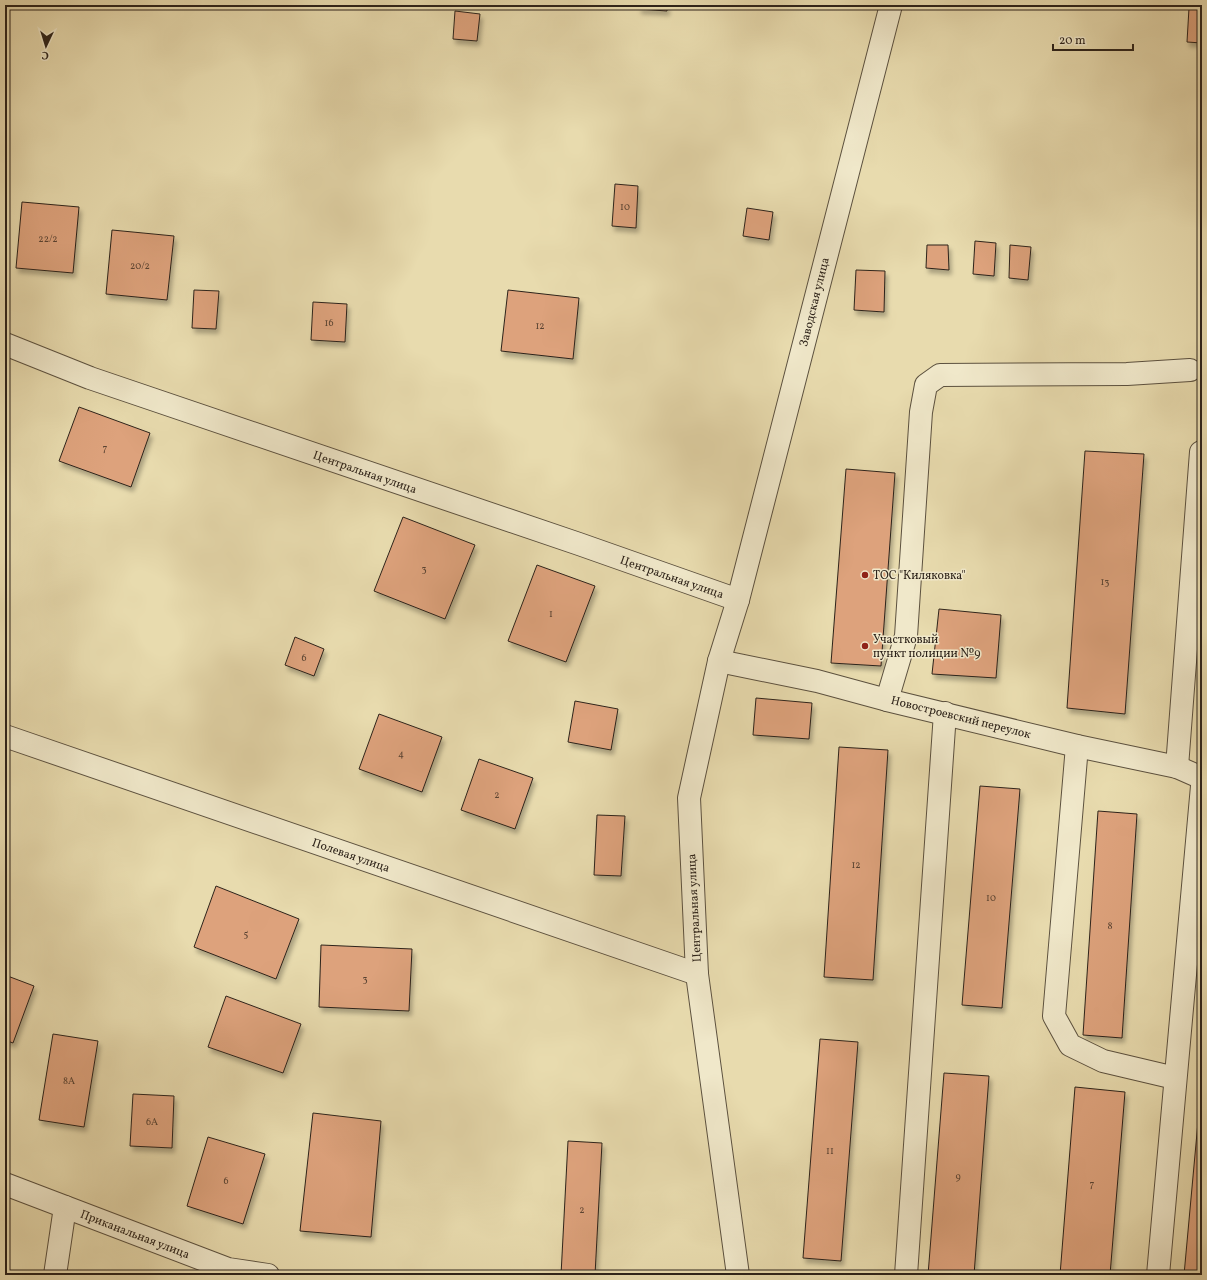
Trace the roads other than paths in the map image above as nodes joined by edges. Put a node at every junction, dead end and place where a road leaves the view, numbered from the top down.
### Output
1 (891, 5) edge
2 (5, 344) edge
3 (1190, 370) dead end
4 (1201, 452) dead end
5 (738, 600) junction
6 (718, 661) junction
7 (888, 700) junction
8 (945, 714) junction
9 (5, 736) edge
10 (1077, 746) junction
11 (1177, 767) junction
12 (1202, 778) edge
13 (1202, 786) edge
14 (697, 974) junction
15 (1175, 1078) junction
16 (5, 1184) edge
17 (65, 1207) junction
18 (55, 1275) edge
19 (268, 1275) edge
20 (738, 1275) edge
21 (906, 1275) edge
22 (1158, 1275) edge

1 - 5 street, Заводская улица
2 - 5 street, Центральная улица
3 - 7 street
4 - 11 street
5 - 6 street, Центральная улица
6 - 7 street, Новостроевский переулок
6 - 14 street, Центральная улица
7 - 8 street, Новостроевский переулок
8 - 10 street, Новостроевский переулок
8 - 21 street
9 - 14 street, Полевая улица
10 - 11 street, Новостроевский переулок
10 - 15 street
11 - 12 street, Новостроевский переулок
13 - 15 street
14 - 20 street, Центральная улица
15 - 22 street
16 - 17 street, Приканальная улица
17 - 18 street
17 - 19 street, Приканальная улица

